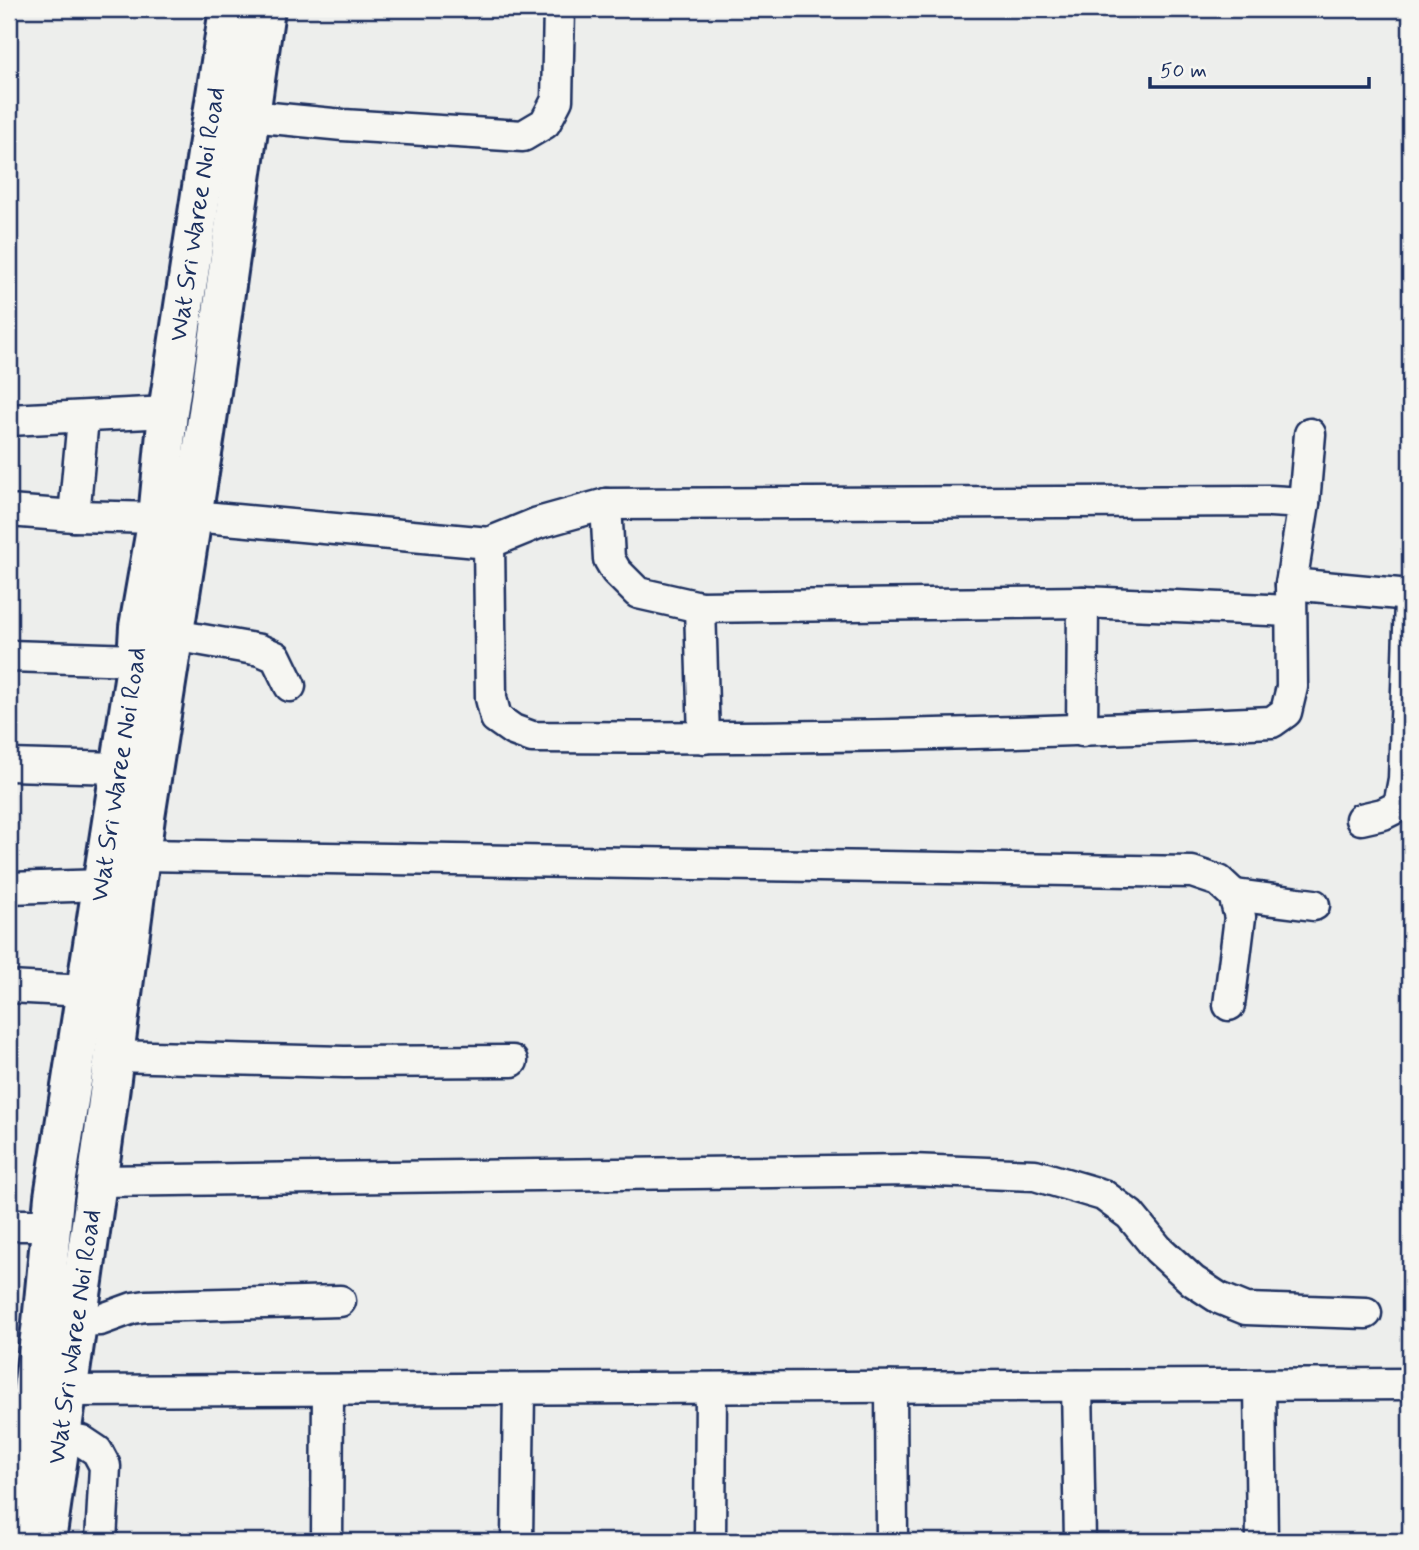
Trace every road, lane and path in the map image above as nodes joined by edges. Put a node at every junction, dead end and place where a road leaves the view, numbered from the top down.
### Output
1 (229, 9) edge
2 (265, 9) edge
3 (559, 9) edge
4 (250, 116) junction
5 (168, 412) junction
6 (83, 418) junction
7 (9, 420) edge
8 (1310, 434) dead end
9 (1304, 503) junction
10 (606, 504) junction
11 (9, 511) edge
12 (74, 516) junction
13 (175, 517) junction
14 (489, 544) junction
15 (1410, 595) edge
16 (1290, 597) junction
17 (1410, 600) edge
18 (1083, 602) junction
19 (700, 607) junction
20 (174, 635) junction
21 (9, 656) edge
22 (137, 660) junction
23 (290, 686) dead end
24 (1082, 731) junction
25 (704, 738) junction
26 (9, 765) edge
27 (119, 768) junction
28 (1361, 819) dead end
29 (141, 855) junction
30 (104, 885) junction
31 (9, 888) edge
32 (1234, 895) junction
33 (1314, 905) dead end
34 (9, 987) edge
35 (86, 991) junction
36 (1229, 1005) dead end
37 (114, 1056) junction
38 (512, 1061) dead end
39 (98, 1181) junction
40 (9, 1225) edge
41 (51, 1226) junction
42 (91, 1230) junction
43 (340, 1301) dead end
44 (1366, 1313) dead end
45 (78, 1321) junction
46 (1410, 1384) edge
47 (1259, 1385) junction
48 (1077, 1386) junction
49 (891, 1387) junction
50 (711, 1388) junction
51 (519, 1389) junction
52 (68, 1391) junction
53 (328, 1391) junction
54 (61, 1437) junction
55 (12, 1541) edge
56 (46, 1541) edge
57 (101, 1541) edge
58 (327, 1541) edge
59 (517, 1541) edge
60 (710, 1541) edge
61 (891, 1541) edge
62 (1080, 1541) edge
63 (1262, 1541) edge

1 - 5 main road, Wat Sri Waree Noi Road
2 - 4 main road, Wat Sri Waree Noi Road
3 - 4 street
4 - 13 main road, Wat Sri Waree Noi Road
5 - 6 street
5 - 13 main road, Wat Sri Waree Noi Road
6 - 7 street
6 - 12 street
8 - 9 street
9 - 10 street
9 - 16 street
10 - 14 street
10 - 19 street
11 - 12 street
12 - 13 street
13 - 14 street
13 - 20 main road, Wat Sri Waree Noi Road
13 - 22 main road, Wat Sri Waree Noi Road
14 - 25 street
15 - 16 street
16 - 18 street
16 - 24 street
17 - 28 street
18 - 19 street
18 - 24 street
19 - 25 street
20 - 23 street
20 - 29 main road, Wat Sri Waree Noi Road
21 - 22 street
22 - 27 main road, Wat Sri Waree Noi Road
24 - 25 street
26 - 27 street
27 - 30 main road, Wat Sri Waree Noi Road
29 - 32 street
29 - 37 main road, Wat Sri Waree Noi Road
30 - 31 street
30 - 35 main road, Wat Sri Waree Noi Road
32 - 33 street
32 - 36 street
34 - 35 street
35 - 41 main road, Wat Sri Waree Noi Road
37 - 38 street
37 - 39 main road, Wat Sri Waree Noi Road
39 - 42 main road, Wat Sri Waree Noi Road
39 - 44 street
40 - 41 street
41 - 42 main road
41 - 55 main road, Wat Sri Waree Noi Road
42 - 45 main road, Wat Sri Waree Noi Road
43 - 45 street
45 - 52 main road, Wat Sri Waree Noi Road
46 - 47 street
47 - 48 street
47 - 63 street
48 - 49 street
48 - 62 street
49 - 50 street
49 - 61 street
50 - 51 street
50 - 60 street
51 - 53 street
51 - 59 street
52 - 53 street
52 - 54 main road, Wat Sri Waree Noi Road
53 - 58 street
54 - 56 main road, Wat Sri Waree Noi Road
54 - 57 street

